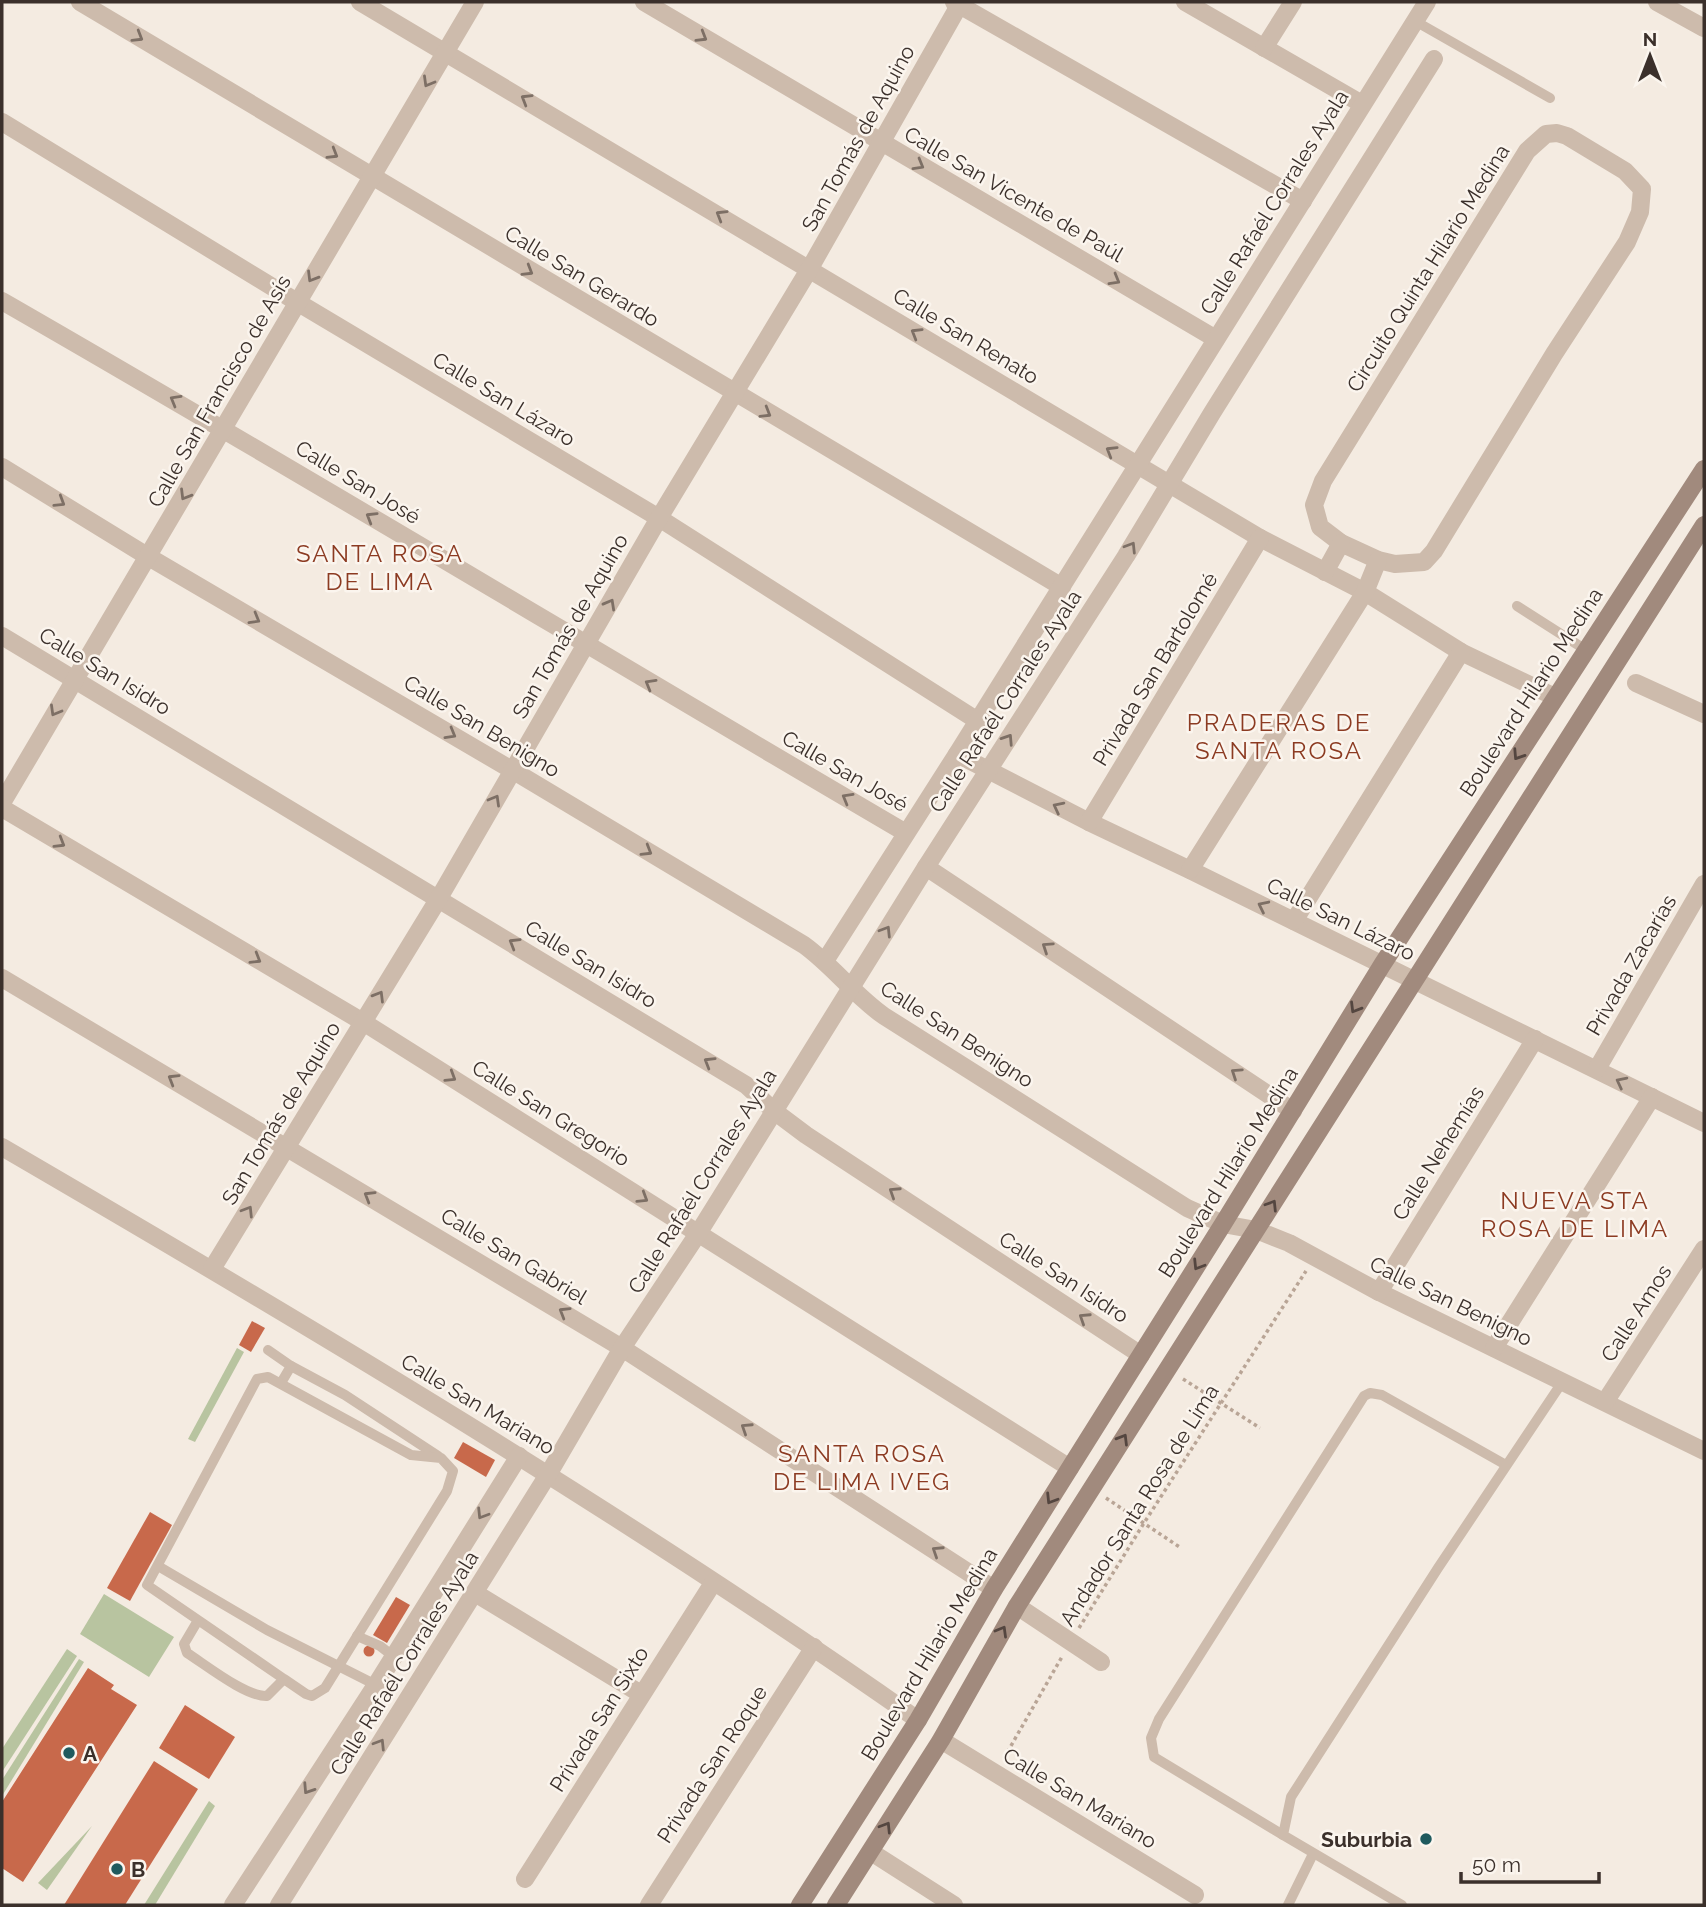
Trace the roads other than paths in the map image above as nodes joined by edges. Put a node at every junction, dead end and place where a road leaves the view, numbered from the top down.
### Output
1 (80, 2) edge
2 (360, 2) edge
3 (475, 2) edge
4 (644, 2) edge
5 (1185, 2) edge
6 (1293, 2) edge
7 (1427, 2) edge
8 (1657, 2) edge
9 (958, 3) edge
10 (1415, 21) junction
11 (1704, 28) edge
12 (1264, 48) junction
13 (446, 52) junction
14 (1434, 59) dead end
15 (1550, 98) dead end
16 (1362, 104) junction
17 (2, 122) edge
18 (880, 142) junction
19 (372, 178) junction
20 (1303, 201) junction
21 (810, 268) junction
22 (2, 301) edge
23 (297, 302) junction
24 (1216, 339) junction
25 (734, 394) junction
26 (225, 429) junction
27 (2, 467) edge
28 (1137, 467) junction
29 (1704, 469) edge
30 (1170, 484) junction
31 (659, 518) junction
32 (1704, 525) edge
33 (1260, 538) junction
34 (1341, 543) junction
35 (148, 556) junction
36 (1378, 560) junction
37 (1325, 572) junction
38 (1062, 587) junction
39 (1365, 592) junction
40 (1517, 606) dead end
41 (2, 636) edge
42 (587, 646) junction
43 (1586, 650) junction
44 (1461, 652) junction
45 (74, 679) junction
46 (1636, 683) dead end
47 (1555, 697) junction
48 (1702, 708) edge
49 (978, 721) junction
50 (957, 754) junction
51 (512, 770) junction
52 (987, 771) junction
53 (2, 806) edge
54 (1089, 822) junction
55 (906, 833) junction
56 (926, 867) junction
57 (1190, 870) junction
58 (1704, 884) edge
59 (439, 898) junction
60 (1294, 921) junction
61 (825, 961) junction
62 (1382, 965) junction
63 (2, 978) edge
64 (1414, 980) junction
65 (850, 989) junction
66 (363, 1022) junction
67 (1535, 1039) junction
68 (1597, 1069) junction
69 (1652, 1097) junction
70 (774, 1111) junction
71 (1293, 1111) junction
72 (1702, 1117) edge
73 (2, 1147) edge
74 (288, 1147) junction
75 (1223, 1224) junction
76 (1256, 1230) junction
77 (699, 1232) junction
78 (1704, 1249) edge
79 (212, 1269) junction
80 (1379, 1292) junction
81 (622, 1348) junction
82 (1494, 1348) junction
83 (268, 1350) dead end
84 (1141, 1355) junction
85 (292, 1366) junction
86 (1563, 1381) junction
87 (281, 1383) junction
88 (345, 1395) junction
89 (1605, 1402) junction
90 (333, 1414) junction
91 (384, 1420) junction
92 (376, 1436) junction
93 (419, 1443) junction
94 (1704, 1451) edge
95 (411, 1455) junction
96 (519, 1456) junction
97 (441, 1458) junction
98 (1506, 1465) junction
99 (1070, 1468) junction
100 (549, 1473) junction
101 (158, 1566) junction
102 (713, 1583) junction
103 (994, 1589) junction
104 (475, 1592) junction
105 (1017, 1606) junction
106 (197, 1622) junction
107 (357, 1636) junction
108 (814, 1647) junction
109 (393, 1656) junction
110 (1101, 1662) dead end
111 (338, 1666) junction
112 (284, 1679) junction
113 (376, 1685) junction
114 (641, 1694) junction
115 (918, 1720) junction
116 (941, 1740) junction
117 (1283, 1835) junction
118 (871, 1852) junction
119 (1313, 1854) junction
120 (525, 1880) dead end
121 (1195, 1895) dead end
122 (233, 1905) edge
123 (279, 1905) edge
124 (649, 1905) edge
125 (800, 1905) edge
126 (836, 1905) edge
127 (954, 1905) edge
128 (1288, 1905) edge
129 (1402, 1905) edge

1 -> 19 street, Calle San Gerardo
2 - 13 street, Calle San Renato
3 - 13 street, Calle San Francisco de Asís
4 -> 18 street, Calle San Vicente de Paúl
5 - 12 street
6 - 12 street
7 - 10 street, Calle Rafaél Corrales Ayala
8 - 11 street
9 - 18 street, San Tomás de Aquino
9 - 20 street
10 - 15 lane
10 - 16 street, Calle Rafaél Corrales Ayala
12 - 16 street
13 -> 19 street, Calle San Francisco de Asís
21 -> 13 street, Calle San Renato
14 - 30 street, Calle Rafaél Corrales Ayala
16 - 20 street, Calle Rafaél Corrales Ayala
17 - 23 street, Calle San Lázaro
18 - 21 street, San Tomás de Aquino
18 -> 24 street, Calle San Vicente de Paúl
19 -> 23 street, Calle San Francisco de Asís
19 -> 25 street, Calle San Gerardo
20 - 24 street, Calle Rafaél Corrales Ayala
21 - 25 street, San Tomás de Aquino
28 -> 21 street, Calle San Renato
26 -> 22 street, Calle San José
23 - 26 street, Calle San Francisco de Asís
23 - 31 street, Calle San Lázaro
24 - 28 street, Calle Rafaél Corrales Ayala
25 - 31 street, San Tomás de Aquino
25 -> 38 street, Calle San Gerardo
26 -> 35 street, Calle San Francisco de Asís
42 -> 26 street, Calle San José
27 -> 35 street, Calle San Benigno
28 - 30 street, Calle San Renato
28 - 38 street, Calle Rafaél Corrales Ayala
29 - 43 main road, Boulevard Hilario Medina
30 - 33 street, Calle San Renato
52 -> 30 street, Calle Rafaél Corrales Ayala
42 -> 31 street, San Tomás de Aquino
31 - 49 street, Calle San Lázaro
32 - 64 main road
33 - 37 street, Calle San Renato
33 - 54 street, Privada San Bartolomé
34 - 36 street, Circuito Quinta Hilario Medina
34 - 36 street, Circuito Quinta Hilario Medina
34 - 37 street
35 - 45 street, Calle San Francisco de Asís
35 -> 51 street, Calle San Benigno
36 - 39 street
37 - 39 street, Calle San Renato
38 - 49 street, Calle Rafaél Corrales Ayala
39 - 44 street, Calle San Renato
39 - 57 street
40 - 43 lane
41 - 45 street, Calle San Isidro
42 - 51 street, San Tomás de Aquino
55 -> 42 street, Calle San José
43 - 47 main road, Boulevard Hilario Medina
44 - 47 street, Calle San Renato
44 - 60 street
45 -> 53 street, Calle San Francisco de Asís
45 - 59 street, Calle San Isidro
46 - 48 street
47 -> 62 main road, Boulevard Hilario Medina
49 - 50 street, Calle Rafaél Corrales Ayala
50 - 52 street, Calle San Lázaro
50 - 55 street, Calle Rafaél Corrales Ayala
59 -> 51 street, San Tomás de Aquino
51 -> 61 street, Calle San Benigno
54 -> 52 street, Calle San Lázaro
52 - 56 street, Calle Rafaél Corrales Ayala
53 -> 66 street, Calle San Gregorio
54 - 57 street, Calle San Lázaro
55 - 61 street, Calle Rafaél Corrales Ayala
65 -> 56 street, Calle Rafaél Corrales Ayala
71 -> 56 street
60 -> 57 street, Calle San Lázaro
58 - 68 street, Privada Zacarías
66 -> 59 street, San Tomás de Aquino
70 -> 59 street, Calle San Isidro
60 - 62 street, Calle San Lázaro
61 - 65 street, Calle San Benigno
62 - 64 street, Calle San Lázaro
62 -> 71 main road, Boulevard Hilario Medina
74 -> 63 street, Calle San Gabriel
64 - 67 street, Calle San Lázaro
76 -> 64 main road
65 - 70 street, Calle Rafaél Corrales Ayala
65 - 75 street, Calle San Benigno
66 - 74 street, San Tomás de Aquino
66 -> 77 street, Calle San Gregorio
67 - 68 street, Calle San Lázaro
67 - 80 street, Calle Nehemías
69 -> 68 street, Calle San Lázaro
69 - 72 street, Calle San Lázaro
69 - 82 street
70 - 77 street, Calle Rafaél Corrales Ayala
84 -> 70 street, Calle San Isidro
71 - 75 main road, Boulevard Hilario Medina
73 - 79 street, Calle San Mariano
79 -> 74 street, San Tomás de Aquino
81 -> 74 street, Calle San Gabriel
75 - 76 street, Calle San Benigno
75 -> 84 main road, Boulevard Hilario Medina
76 - 80 street, Calle San Benigno
105 -> 76 main road
77 - 81 street, Calle Rafaél Corrales Ayala
77 - 99 street, Calle San Gregorio
78 - 89 street, Calle Amos
79 - 96 street, Calle San Mariano
80 - 82 street, Calle San Benigno
81 - 100 street, Calle Rafaél Corrales Ayala
103 -> 81 street, Calle San Gabriel
82 - 86 street, Calle San Benigno
83 - 85 lane
84 - 99 main road, Boulevard Hilario Medina
85 - 87 lane
85 - 88 lane
86 - 89 street, Calle San Benigno
86 - 98 lane
87 - 90 lane
87 - 101 lane
88 - 90 lane
88 - 91 lane
89 - 94 street, Calle San Benigno
90 - 92 lane
91 - 92 lane
91 - 93 lane
92 - 95 lane
93 - 95 lane
93 - 97 lane
95 - 97 lane
96 - 100 street, Calle San Mariano
96 -> 109 street, Calle Rafaél Corrales Ayala
97 - 107 lane
98 - 117 lane
98 - 117 lane
99 -> 103 main road, Boulevard Hilario Medina
100 - 102 street, Calle San Mariano
100 - 104 street, Calle Rafaél Corrales Ayala
101 - 106 lane
101 - 111 lane
102 - 108 street, Calle San Mariano
102 - 114 street, Privada San Sixto
103 - 115 main road, Boulevard Hilario Medina
104 - 114 street
123 -> 104 street, Calle Rafaél Corrales Ayala
105 - 110 street
116 -> 105 main road
106 - 112 lane
106 - 112 lane
107 - 109 lane
107 - 111 lane
108 - 115 street, Calle San Mariano
108 - 124 street, Privada San Roque
109 - 113 street, Calle Rafaél Corrales Ayala
111 - 112 lane
111 - 113 lane
113 -> 122 street, Calle Rafaél Corrales Ayala
114 - 120 street, Privada San Sixto
115 - 125 main road, Boulevard Hilario Medina
118 -> 116 main road
116 - 121 street, Calle San Mariano
117 - 119 lane
118 - 126 main road
118 - 127 street
119 - 128 lane
119 - 129 lane

